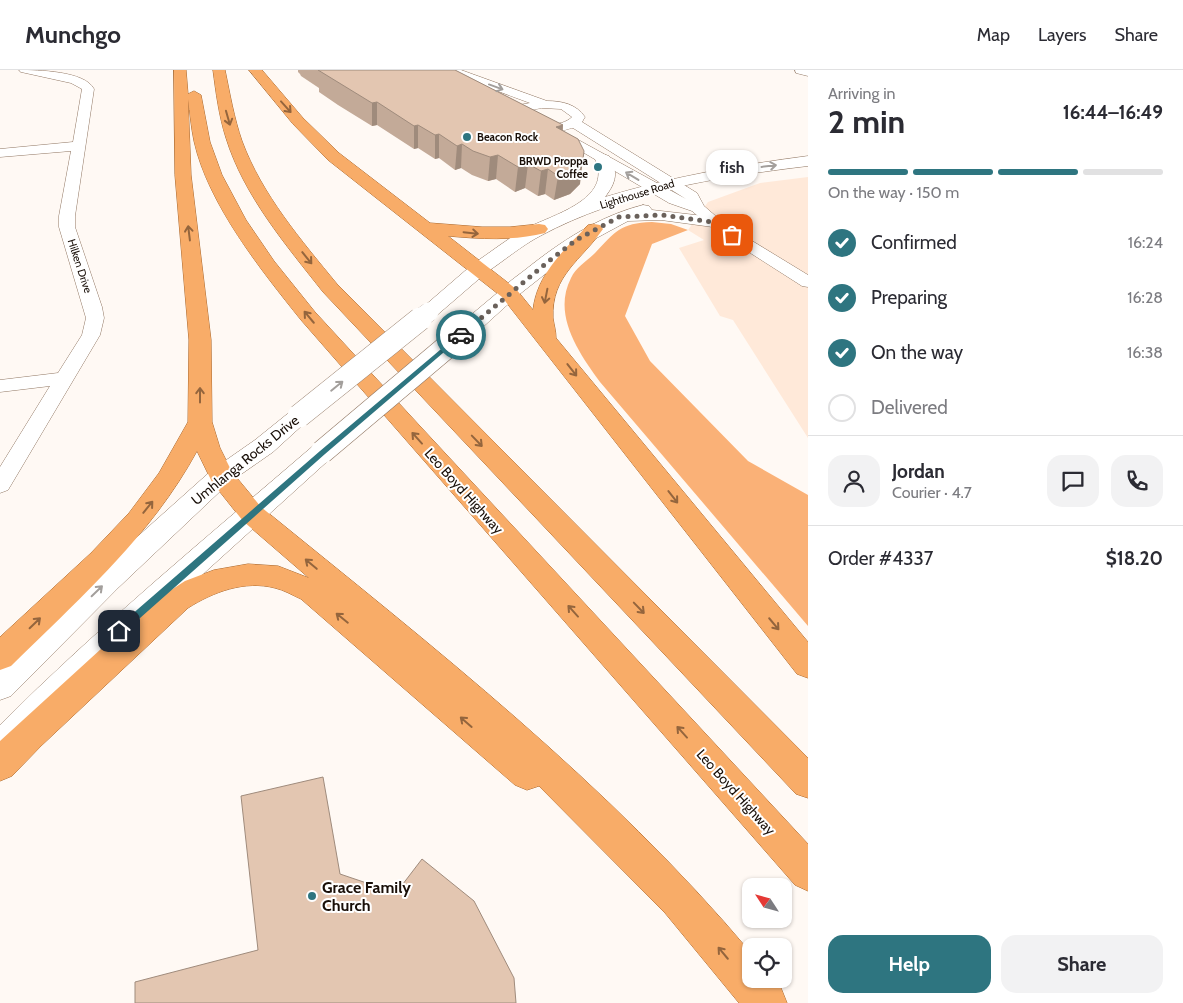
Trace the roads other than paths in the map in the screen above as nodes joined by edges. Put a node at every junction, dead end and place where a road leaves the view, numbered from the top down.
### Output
1 (25, 70) edge
2 (180, 70) edge
3 (192, 70) edge
4 (219, 70) edge
5 (255, 70) edge
6 (450, 70) edge
7 (801, 70) edge
8 (436, 72) edge
9 (808, 72) edge
10 (480, 94) edge
11 (544, 104) junction
12 (575, 123) junction
13 (545, 127) junction
14 (78, 146) junction
15 (0, 153) edge
16 (604, 159) junction
17 (808, 161) edge
18 (808, 172) edge
19 (670, 183) junction
20 (653, 188) junction
21 (674, 200) junction
22 (695, 202) junction
23 (568, 217) junction
24 (619, 217) junction
25 (713, 222) junction
26 (422, 227) junction
27 (539, 229) junction
28 (594, 230) junction
29 (480, 268) junction
30 (808, 282) edge
31 (509, 293) junction
32 (546, 337) junction
33 (65, 378) junction
34 (0, 386) edge
35 (200, 422) junction
36 (221, 476) junction
37 (0, 485) edge
38 (252, 514) junction
39 (0, 657) edge
40 (808, 665) edge
41 (0, 686) edge
42 (0, 748) edge
43 (0, 765) edge
44 (808, 782) edge
45 (808, 872) edge
46 (666, 886) junction
47 (766, 1003) edge

1 - 14 street, Hilken Drive
35 -> 2 highway
45 -> 3 highway, Leo Boyd Highway
4 -> 44 highway
5 -> 26 highway
6 -> 11 street
7 - 9 street
8 - 10 street
11 - 12 street
11 - 13 street
12 - 13 street
12 - 19 street
13 - 16 street
14 - 15 street
14 - 33 street, Hilken Drive
20 -> 16 street
16 - 23 street
19 -> 17 street, Lighthouse Road
18 - 22 street, Lighthouse Road
19 - 20 street, Lighthouse Road
19 - 22 street
20 - 21 street
20 - 23 street, Lighthouse Road
21 - 22 street, Lighthouse Road
21 - 24 street, Lighthouse Road
22 - 25 street
23 - 27 street, Lighthouse Road
24 - 25 street
24 - 28 street, Lighthouse Road
25 - 30 street
26 -> 27 highway
26 - 29 highway
27 - 29 street, Lighthouse Road
28 - 31 street, Lighthouse Road
28 -> 32 highway
29 - 31 highway
36 -> 29 street, Umhlanga Rocks Drive, bridge
31 - 32 highway
31 - 38 street, bridge
32 -> 40 highway
33 - 34 street
33 - 37 street, Hilken Drive
35 - 36 highway
39 -> 35 highway
36 - 38 highway
41 -> 36 street, Umhlanga Rocks Drive
38 - 42 street
46 -> 38 highway
46 -> 43 highway
47 -> 46 highway

